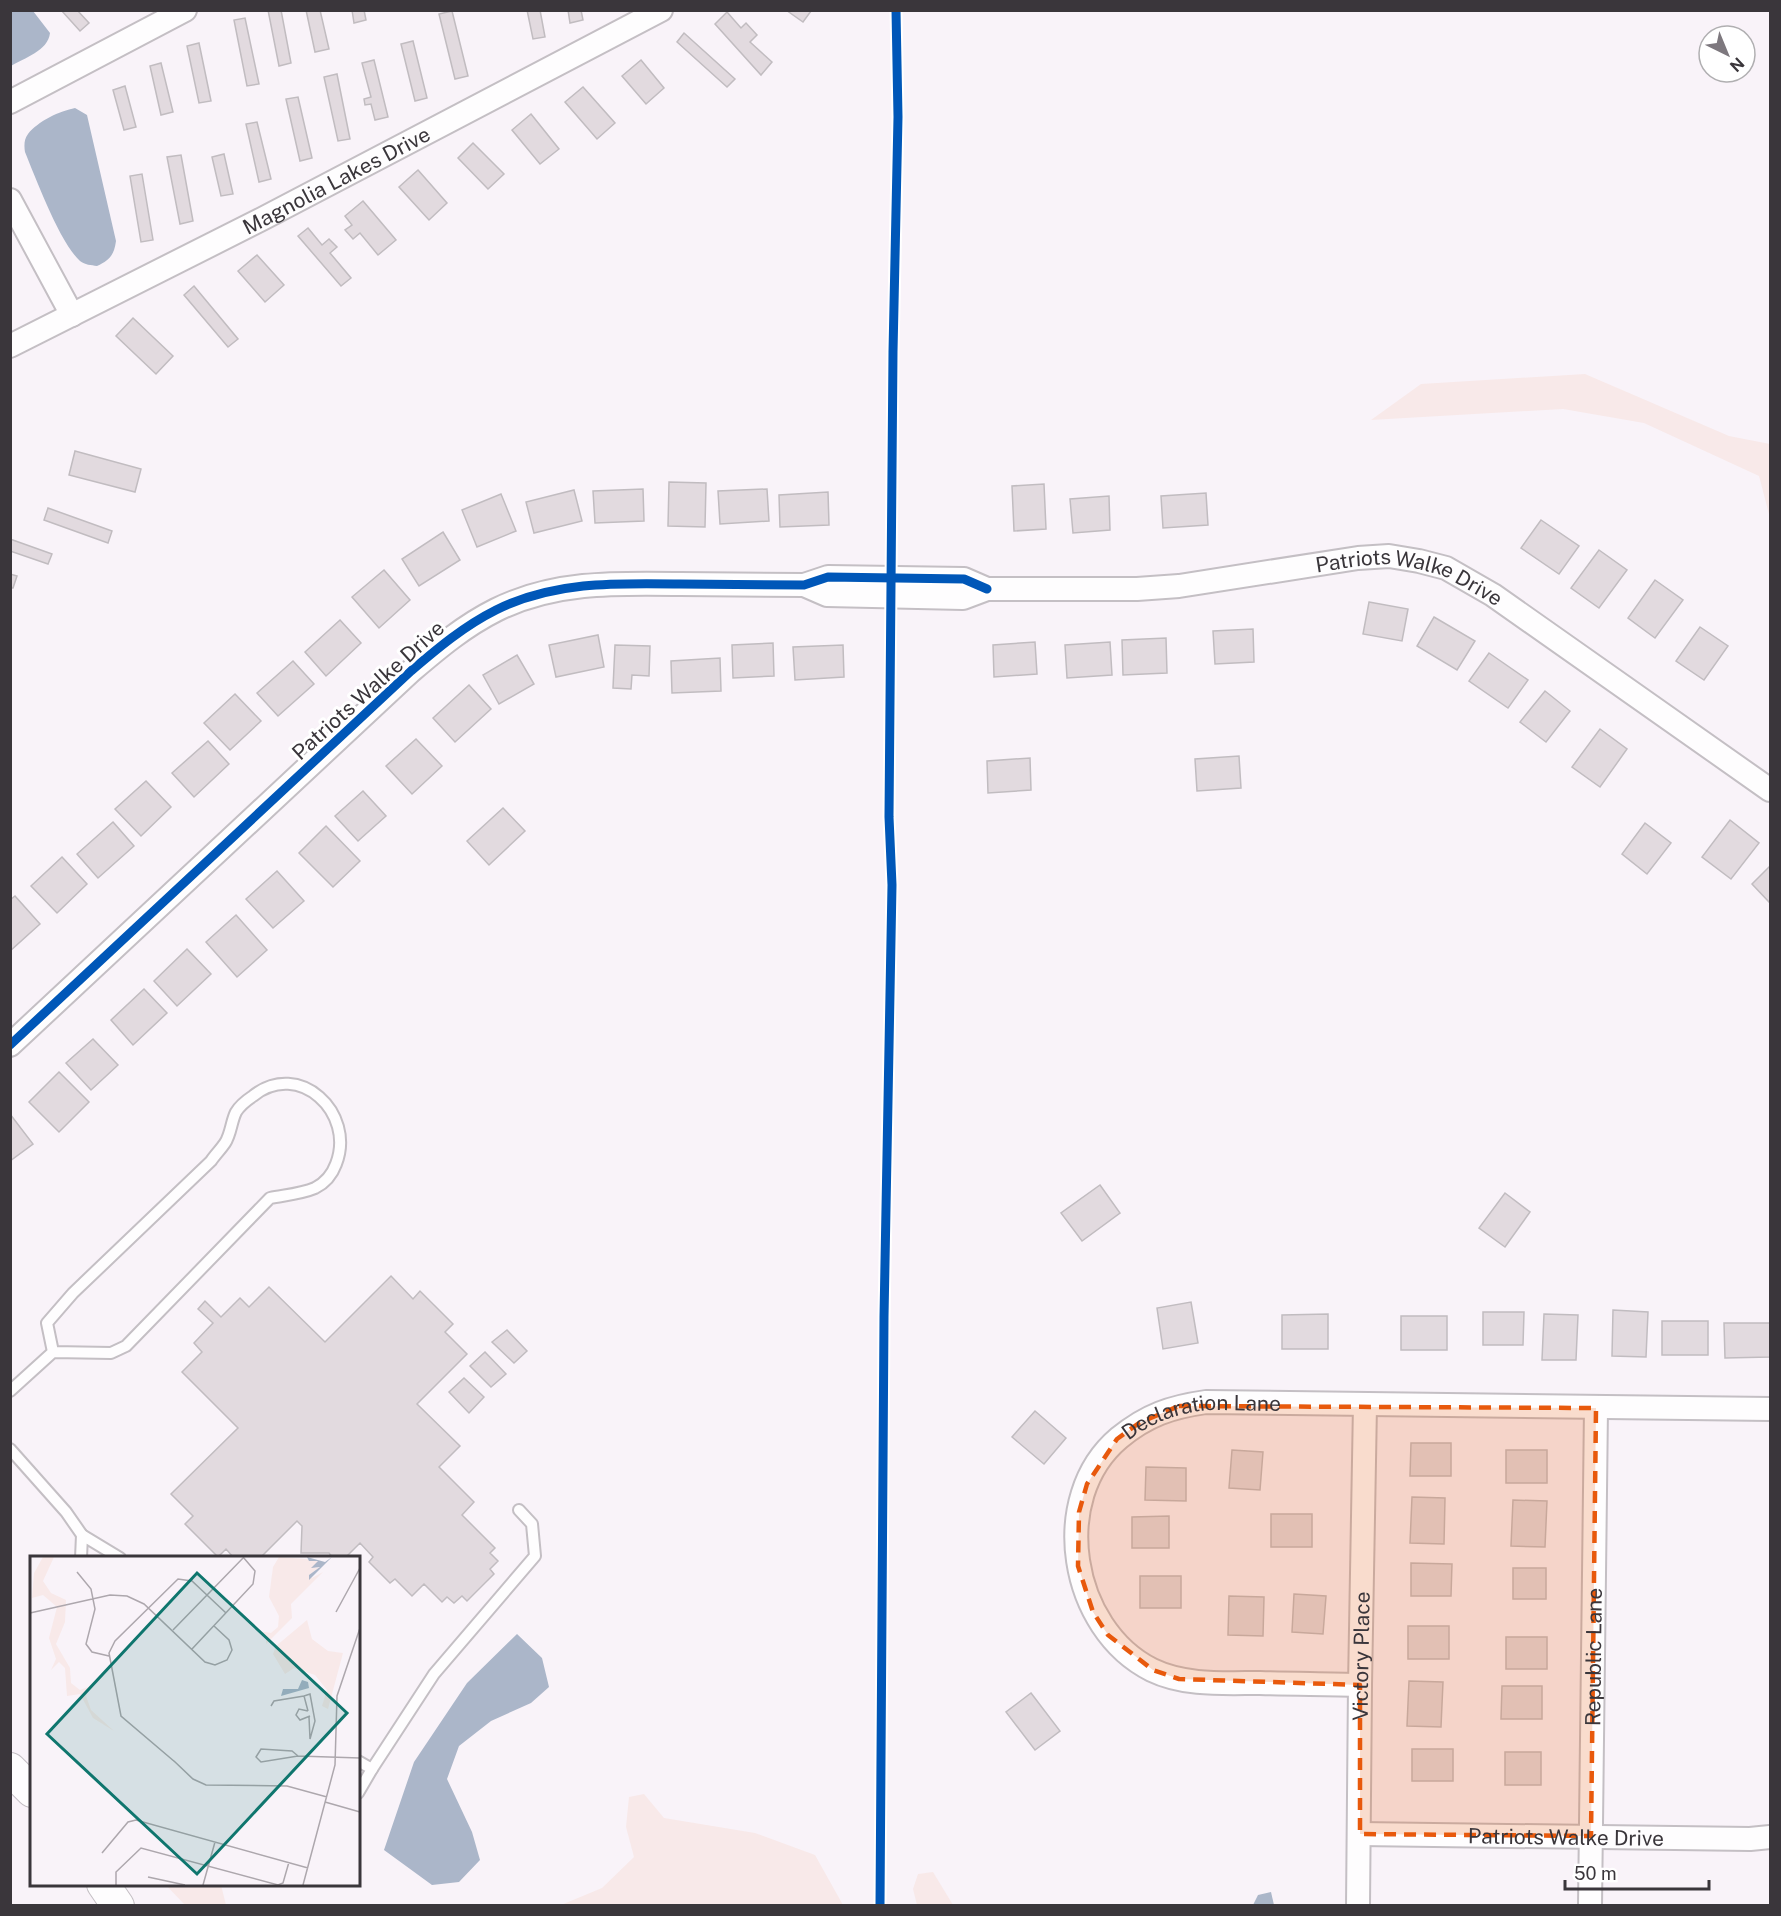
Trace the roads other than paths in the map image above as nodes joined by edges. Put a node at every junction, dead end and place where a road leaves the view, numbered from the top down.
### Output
1 (185, 10) edge
2 (661, 10) edge
3 (10, 102) edge
4 (10, 200) edge
5 (72, 315) junction
6 (10, 346) edge
7 (1770, 790) edge
8 (10, 1045) edge
9 (53, 1352) junction
10 (10, 1391) edge
11 (1365, 1405) junction
12 (1596, 1408) junction
13 (1770, 1409) edge
14 (10, 1449) edge
15 (519, 1510) dead end
16 (82, 1534) junction
17 (81, 1556) edge
18 (118, 1556) edge
19 (1360, 1685) junction
20 (360, 1762) edge
21 (10, 1769) edge
22 (372, 1769) junction
23 (30, 1789) edge
24 (360, 1790) edge
25 (1360, 1834) junction
26 (1591, 1836) junction
27 (1770, 1837) edge
28 (104, 1886) edge
29 (118, 1905) edge
30 (1358, 1905) edge
31 (1590, 1905) edge

1 - 3 street
2 - 5 street, Magnolia Lakes Drive
4 - 5 street
5 - 6 street, Magnolia Lakes Drive
7 - 8 street, Patriots Walke Drive
9 - 9 lane
9 - 10 lane
11 - 12 street, Declaration Lane
11 - 19 street, Victory Place
11 - 19 street, Declaration Lane
12 - 13 street, Declaration Lane
12 - 26 street, Republic Lane
14 - 16 lane
15 - 22 lane
16 - 17 lane
16 - 18 lane
19 - 25 street, Victory Place
20 - 22 lane
21 - 23 main road
22 - 24 lane
25 - 26 street, Patriots Walke Drive
25 - 30 street, Victory Place
26 - 27 street, Patriots Walke Drive
26 - 31 street, Republic Lane
28 - 29 main road

